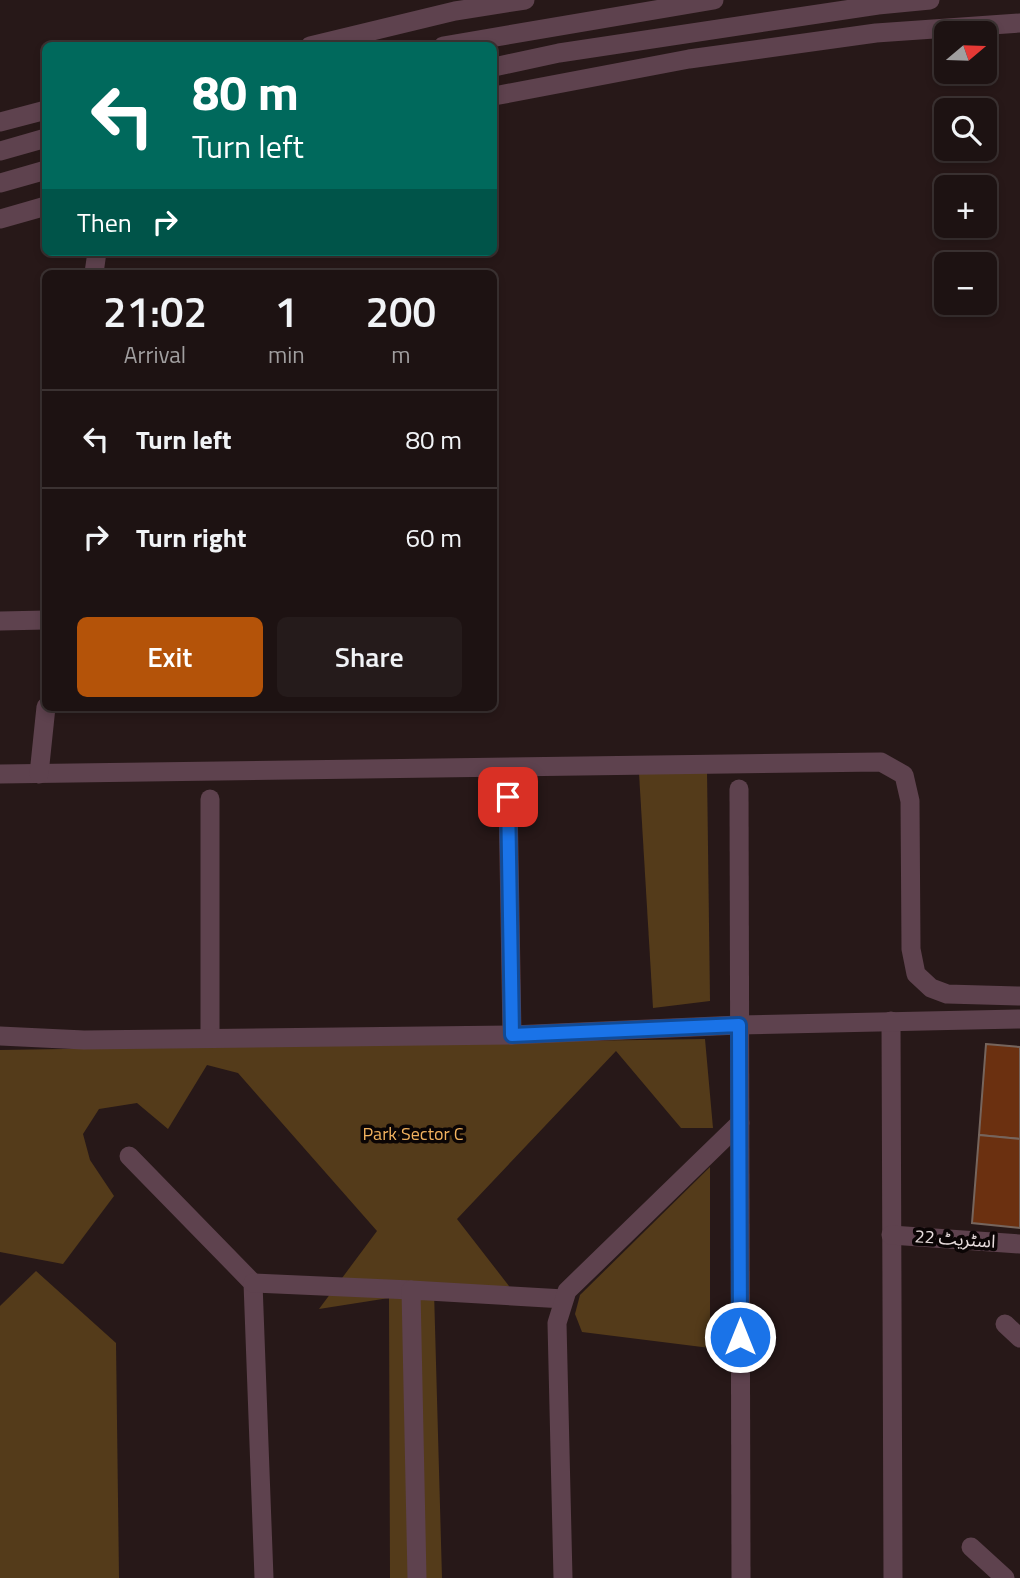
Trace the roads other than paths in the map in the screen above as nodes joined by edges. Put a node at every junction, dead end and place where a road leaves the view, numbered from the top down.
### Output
1 (525, 0) edge
2 (714, 0) edge
3 (930, 0) edge
4 (1020, 23) edge
5 (327, 42) edge
6 (467, 42) edge
7 (497, 66) edge
8 (497, 95) edge
9 (42, 111) edge
10 (0, 122) edge
11 (42, 139) edge
12 (0, 151) edge
13 (42, 171) edge
14 (0, 183) edge
15 (42, 207) edge
16 (0, 219) edge
17 (42, 620) edge
18 (0, 621) edge
19 (46, 711) edge
20 (0, 774) edge
21 (39, 774) junction
22 (739, 789) dead end
23 (508, 797) dead end
24 (210, 799) dead end
25 (1020, 996) edge
26 (1020, 1019) edge
27 (891, 1021) junction
28 (739, 1025) junction
29 (512, 1035) junction
30 (0, 1036) edge
31 (211, 1037) junction
32 (740, 1123) junction
33 (129, 1156) dead end
34 (891, 1235) junction
35 (1020, 1244) edge
36 (253, 1283) junction
37 (411, 1290) junction
38 (564, 1299) junction
39 (1005, 1324) dead end
40 (1020, 1338) edge
41 (971, 1547) dead end
42 (264, 1578) edge
43 (417, 1578) edge
44 (563, 1578) edge
45 (741, 1578) edge
46 (893, 1578) edge
47 (1005, 1578) edge

1 - 5 street
2 - 6 street
3 - 7 street
4 - 8 street
9 - 10 street
11 - 12 street
13 - 14 street
15 - 16 street
17 - 18 street
19 - 21 street
20 - 21 street
21 - 25 street
22 - 28 street
23 - 29 street
24 - 31 street
26 - 27 street
27 - 28 street
27 - 34 street
28 - 29 street
28 - 32 street
29 - 31 street
30 - 31 street
32 - 38 street
32 - 45 street
33 - 36 street
34 - 35 street, اسٹریٹ 22
34 - 46 street
36 - 37 street
36 - 42 street
37 - 38 street
37 - 43 street
38 - 44 street
39 - 40 street
41 - 47 street

